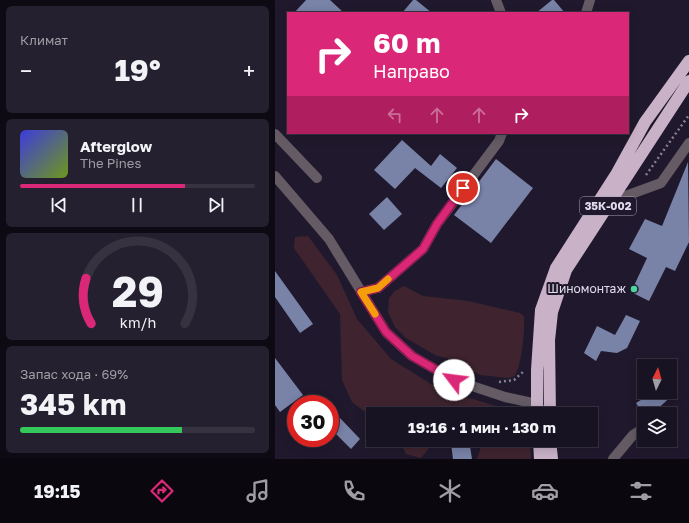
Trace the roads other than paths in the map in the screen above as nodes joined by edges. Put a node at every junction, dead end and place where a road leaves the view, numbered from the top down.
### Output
1 (496, 0) edge
2 (590, 0) edge
3 (501, 12) edge
4 (586, 12) edge
5 (689, 61) edge
6 (689, 81) edge
7 (275, 134) edge
8 (502, 134) edge
9 (689, 143) edge
10 (275, 176) edge
11 (317, 178) dead end
12 (611, 201) junction
13 (361, 292) junction
14 (550, 394) junction
15 (530, 407) edge
16 (540, 407) edge
17 (542, 407) edge
18 (550, 407) edge
19 (637, 432) edge
20 (539, 447) edge
21 (551, 447) edge
22 (540, 459) edge
23 (552, 459) edge
24 (613, 459) edge

1 - 3 street
2 - 4 street
5 - 16 highway
6 - 12 highway, 35К-002
7 - 11 street
8 - 13 street
9 - 12 street
10 - 13 street
12 - 14 highway, 35К-002
13 - 15 street
14 - 17 street
14 - 18 highway
19 - 24 street
20 - 22 highway
21 - 23 highway

